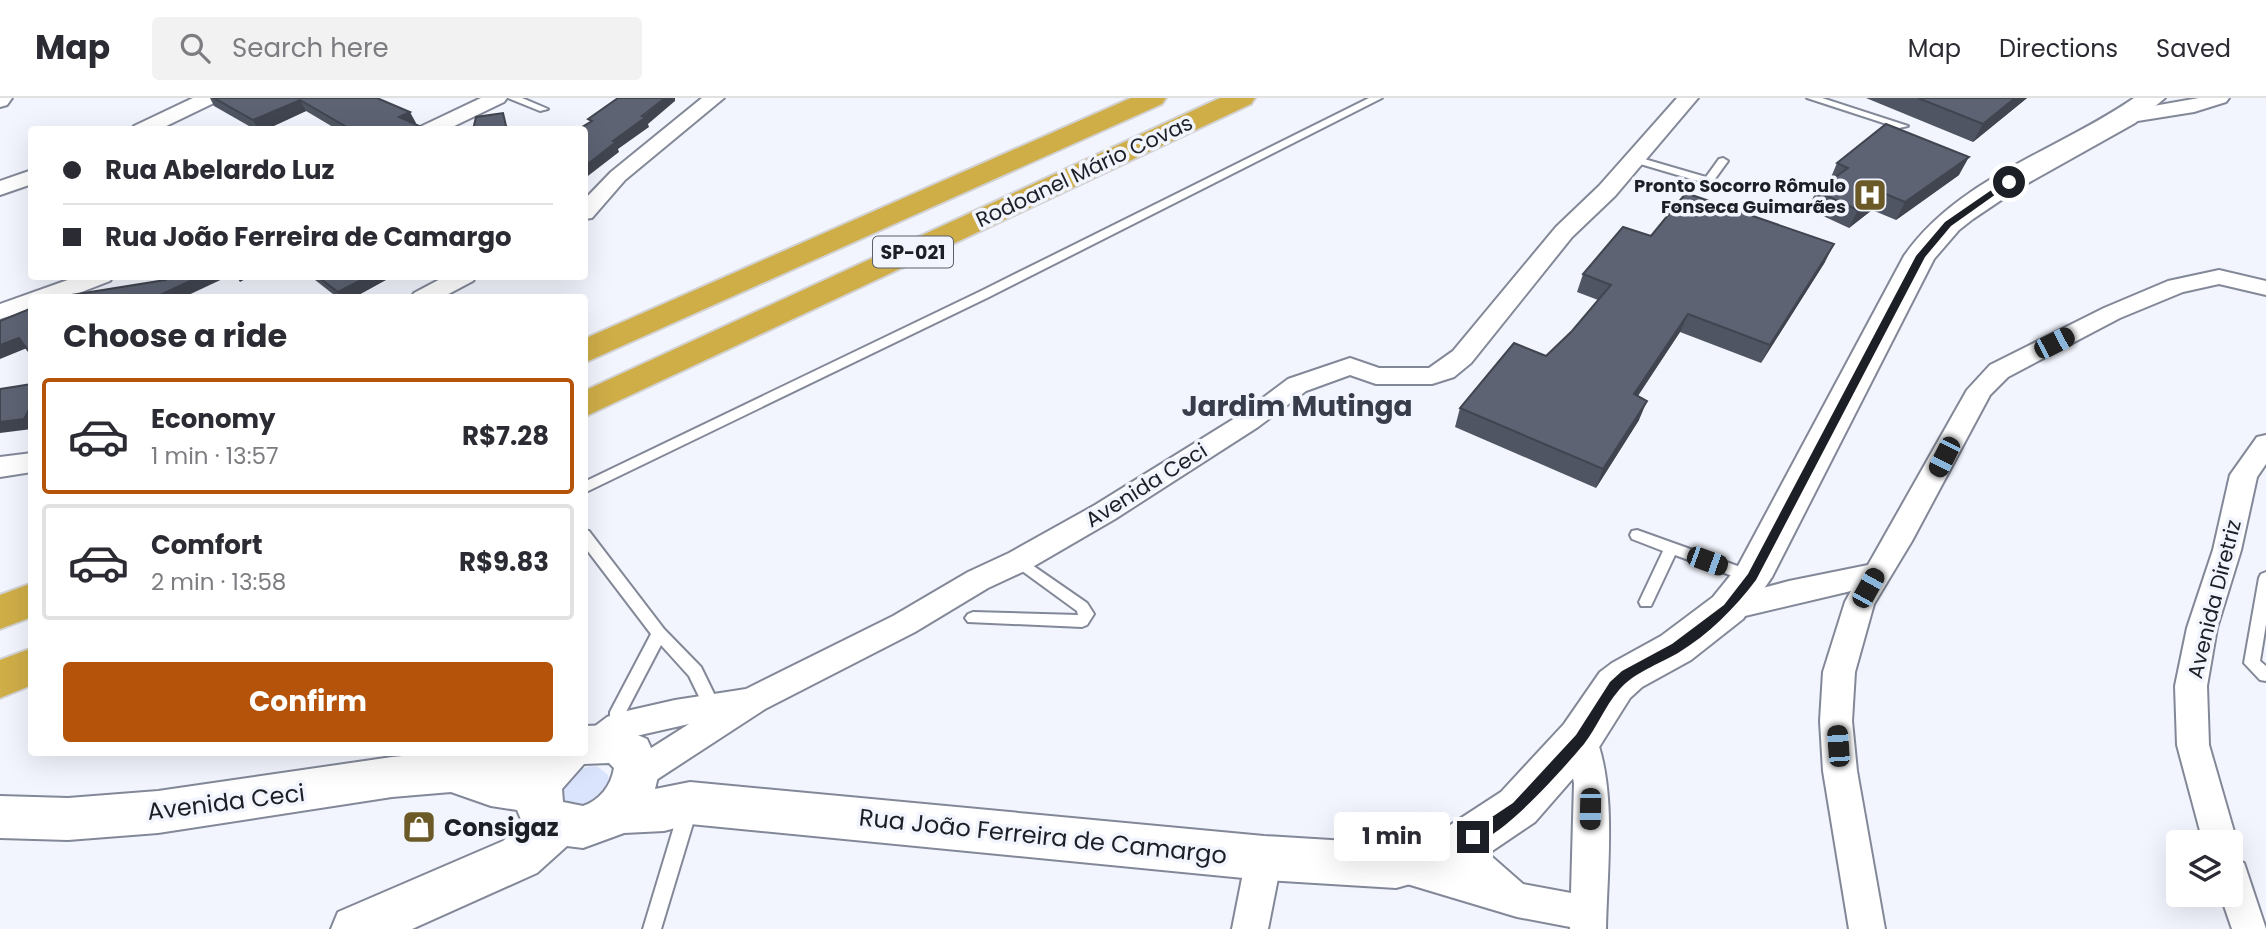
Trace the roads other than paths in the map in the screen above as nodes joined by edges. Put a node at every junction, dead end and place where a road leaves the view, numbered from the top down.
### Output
1 (209, 98) edge
2 (497, 98) edge
3 (513, 98) edge
4 (714, 98) edge
5 (1153, 98) edge
6 (1242, 98) edge
7 (1377, 98) edge
8 (1688, 98) edge
9 (1812, 98) edge
10 (2152, 98) edge
11 (2218, 98) edge
12 (543, 109) dead end
13 (2125, 117) junction
14 (150, 126) edge
15 (438, 126) edge
16 (1903, 126) dead end
17 (1634, 159) junction
18 (1723, 161) dead end
19 (28, 178) edge
20 (0, 189) edge
21 (588, 209) edge
22 (91, 280) edge
23 (457, 280) edge
24 (2266, 288) edge
25 (53, 294) edge
26 (430, 294) edge
27 (28, 302) edge
28 (0, 312) edge
29 (588, 350) edge
30 (588, 403) edge
31 (2266, 444) edge
32 (28, 463) edge
33 (0, 467) edge
34 (588, 486) edge
35 (1637, 535) dead end
36 (588, 541) edge
37 (1671, 548) junction
38 (1019, 561) junction
39 (1876, 575) junction
40 (2266, 578) edge
41 (1822, 585) junction
42 (1740, 593) junction
43 (28, 600) edge
44 (1646, 601) dead end
45 (0, 613) edge
46 (973, 618) dead end
47 (1853, 625) junction
48 (659, 634) junction
49 (28, 667) edge
50 (2266, 675) edge
51 (0, 680) edge
52 (717, 716) junction
53 (1580, 738) junction
54 (588, 743) edge
55 (588, 744) edge
56 (588, 744) edge
57 (510, 756) edge
58 (569, 756) edge
59 (451, 772) junction
60 (630, 791) junction
61 (690, 803) junction
62 (548, 808) junction
63 (0, 817) edge
64 (2217, 830) edge
65 (1450, 852) junction
66 (1264, 858) junction
67 (1396, 866) junction
68 (1517, 900) junction
69 (2242, 907) edge
70 (1589, 921) edge
71 (356, 929) edge
72 (652, 929) edge
73 (1250, 929) edge
74 (1867, 929) edge
75 (2250, 929) edge

1 - 14 street
2 - 15 street
3 - 12 lane
4 - 21 street
5 - 29 highway, Rodoanel Mário Covas / SP-021
6 - 30 highway, Rodoanel Mário Covas / SP-021
7 - 34 lane
8 - 17 street, Avenida Ceci
9 - 16 lane
10 - 13 main road
11 - 13 street
13 - 42 main road
17 - 18 lane
17 - 38 street, Avenida Ceci
19 - 20 street
22 - 25 street
23 - 26 street
24 - 39 street
27 - 28 street
31 - 64 street, Avenida Diretriz
32 - 33 street
35 - 37 lane
36 - 48 lane
37 - 42 lane
37 - 44 lane
38 - 46 lane
38 - 52 street, Avenida Ceci
39 - 41 street
39 - 47 street
40 - 50 lane
41 - 42 street
41 - 47 street
42 - 53 main road, Rua João Ferreira de Camargo
43 - 45 highway
47 - 74 street
48 - 52 lane
48 - 54 lane
49 - 51 highway
52 - 55 street, Avenida Ceci
52 - 60 street, Avenida Ceci
53 - 65 main road, Rua João Ferreira de Camargo
53 - 70 street
56 - 60 main road
57 - 59 main road, Avenida Ceci
58 - 62 main road
59 - 62 main road, Avenida Ceci
59 - 63 main road, Avenida Ceci
60 - 61 main road, Rua João Ferreira de Camargo
60 - 62 main road
61 - 66 main road, Rua João Ferreira de Camargo
61 - 72 lane
62 - 71 main road
65 - 67 main road, Rua João Ferreira de Camargo
65 - 68 street
66 - 67 main road, Rua João Ferreira de Camargo
66 - 73 street
67 - 68 street, Rua João Ferreira de Camargo
68 - 70 street, Rua João Ferreira de Camargo
69 - 75 street

